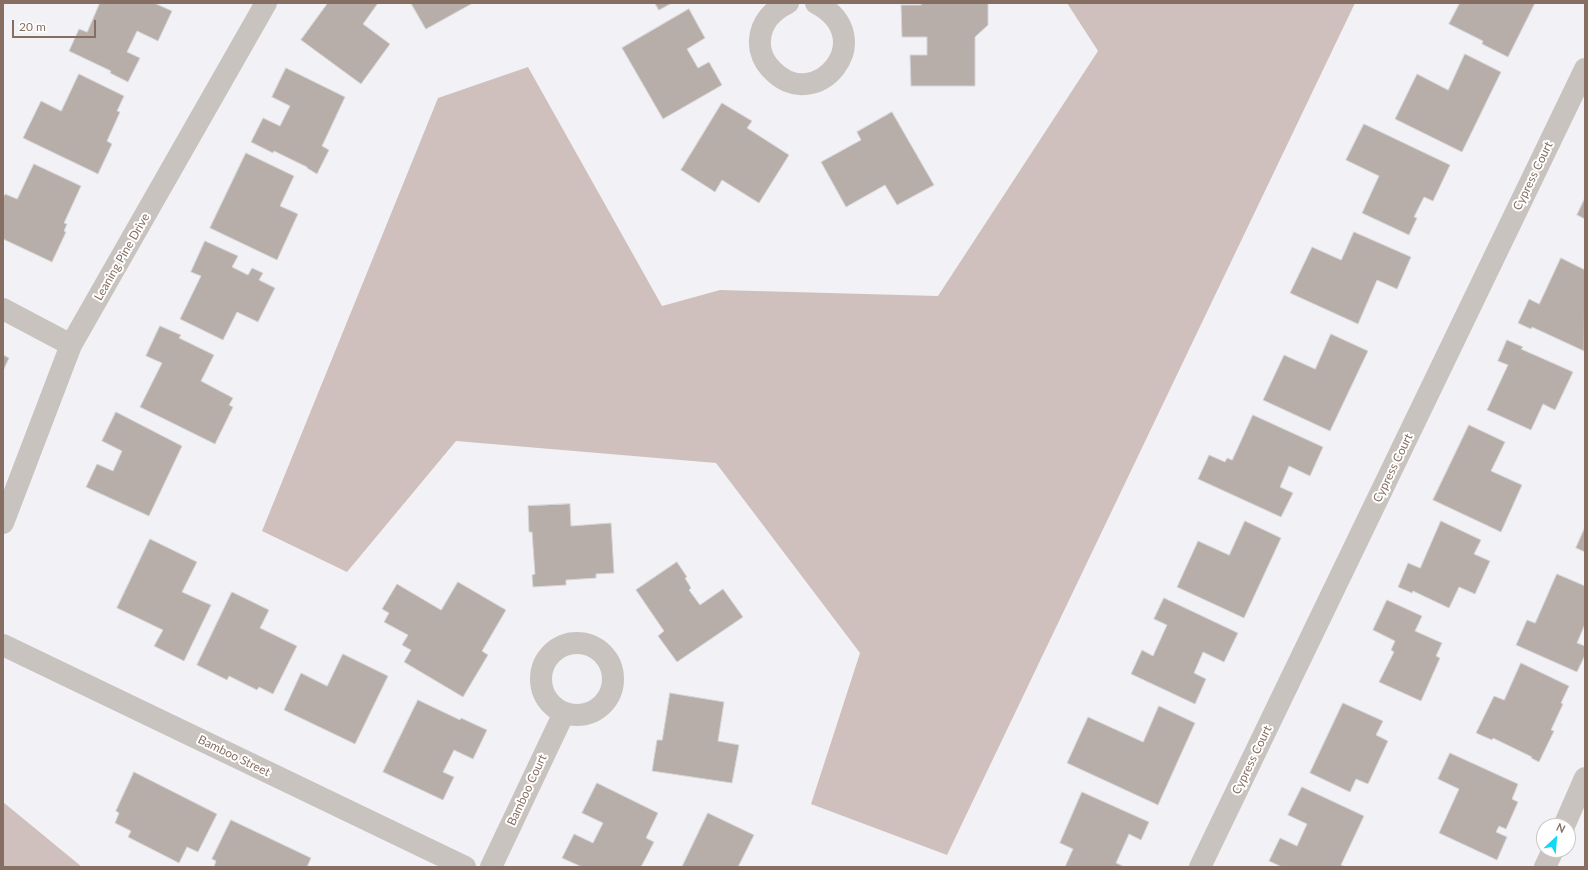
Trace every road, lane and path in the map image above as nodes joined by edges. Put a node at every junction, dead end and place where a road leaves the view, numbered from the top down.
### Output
1 (266, 3) edge
2 (816, 3) edge
3 (781, 4) edge
4 (1585, 69) edge
5 (3, 309) edge
6 (71, 345) junction
7 (3, 523) edge
8 (3, 644) edge
9 (564, 713) dead end
10 (1585, 778) edge
11 (1568, 818) edge
12 (465, 867) edge
13 (491, 867) edge
14 (1200, 867) edge

1 - 6 street, Leaning Pine Drive
2 - 3 street
4 - 14 street, Cypress Court
5 - 6 street
6 - 7 street, Leaning Pine Drive
8 - 12 street, Bamboo Street
9 - 13 street, Bamboo Court
10 - 11 street

